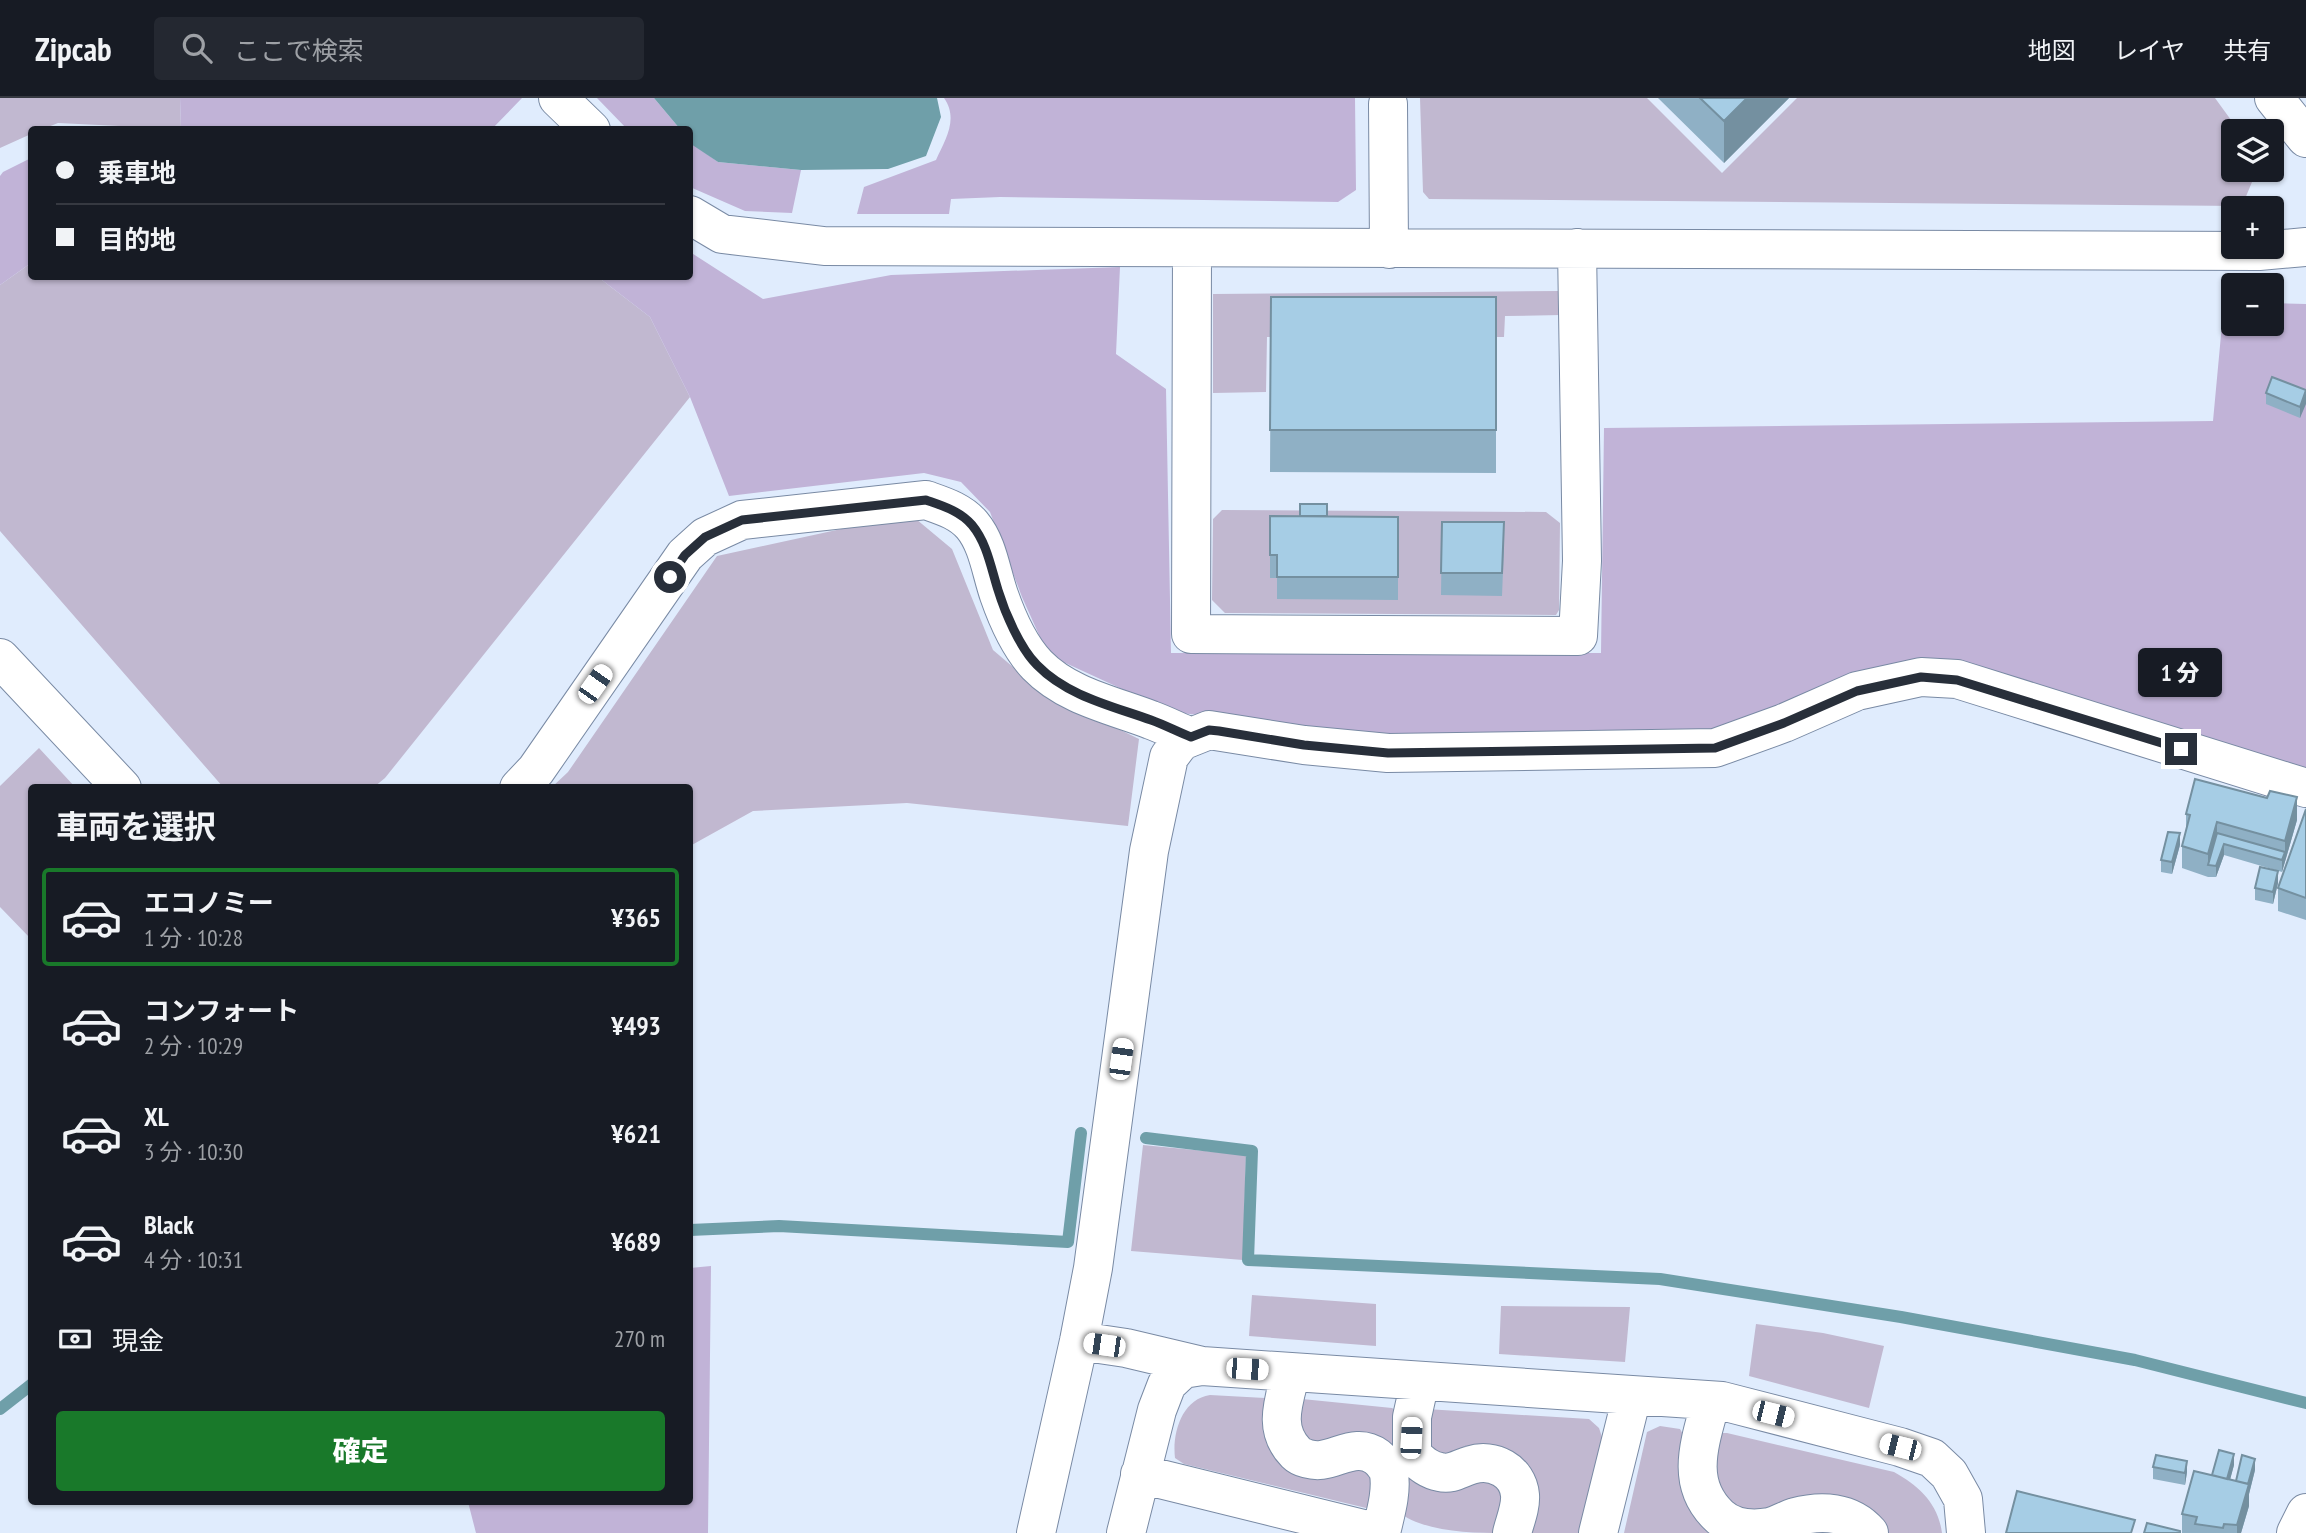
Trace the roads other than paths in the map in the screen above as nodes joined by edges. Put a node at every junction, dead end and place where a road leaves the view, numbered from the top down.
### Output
1 (558, 98) edge
2 (2274, 98) edge
3 (1388, 104) dead end
4 (587, 126) edge
5 (2306, 138) edge
6 (693, 217) edge
7 (1192, 247) junction
8 (1577, 247) junction
9 (2306, 247) edge
10 (1389, 249) junction
11 (0, 657) edge
12 (1191, 737) junction
13 (117, 784) edge
14 (523, 784) edge
15 (2306, 788) edge
16 (1079, 1341) junction
17 (1202, 1366) junction
18 (1291, 1372) junction
19 (1420, 1381) junction
20 (1632, 1396) junction
21 (1711, 1401) junction
22 (1140, 1474) junction
23 (2306, 1513) edge
24 (1036, 1533) edge
25 (1126, 1533) edge
26 (1380, 1533) edge
27 (1512, 1533) edge
28 (1598, 1533) edge
29 (1868, 1533) edge
30 (1966, 1533) edge
31 (2296, 1533) edge

1 - 4 street
2 - 5 street
3 - 10 street
6 - 7 street
7 - 8 street
7 - 10 street
8 - 9 street
8 - 10 street
11 - 13 street
12 - 14 street
12 - 15 street
12 - 16 street
16 - 17 street
16 - 24 street
17 - 18 street
17 - 22 street
18 - 19 street
18 - 26 street
19 - 20 street
19 - 27 street
20 - 21 street
20 - 28 street
21 - 29 street
21 - 30 street
22 - 25 street
22 - 26 street
23 - 31 street

